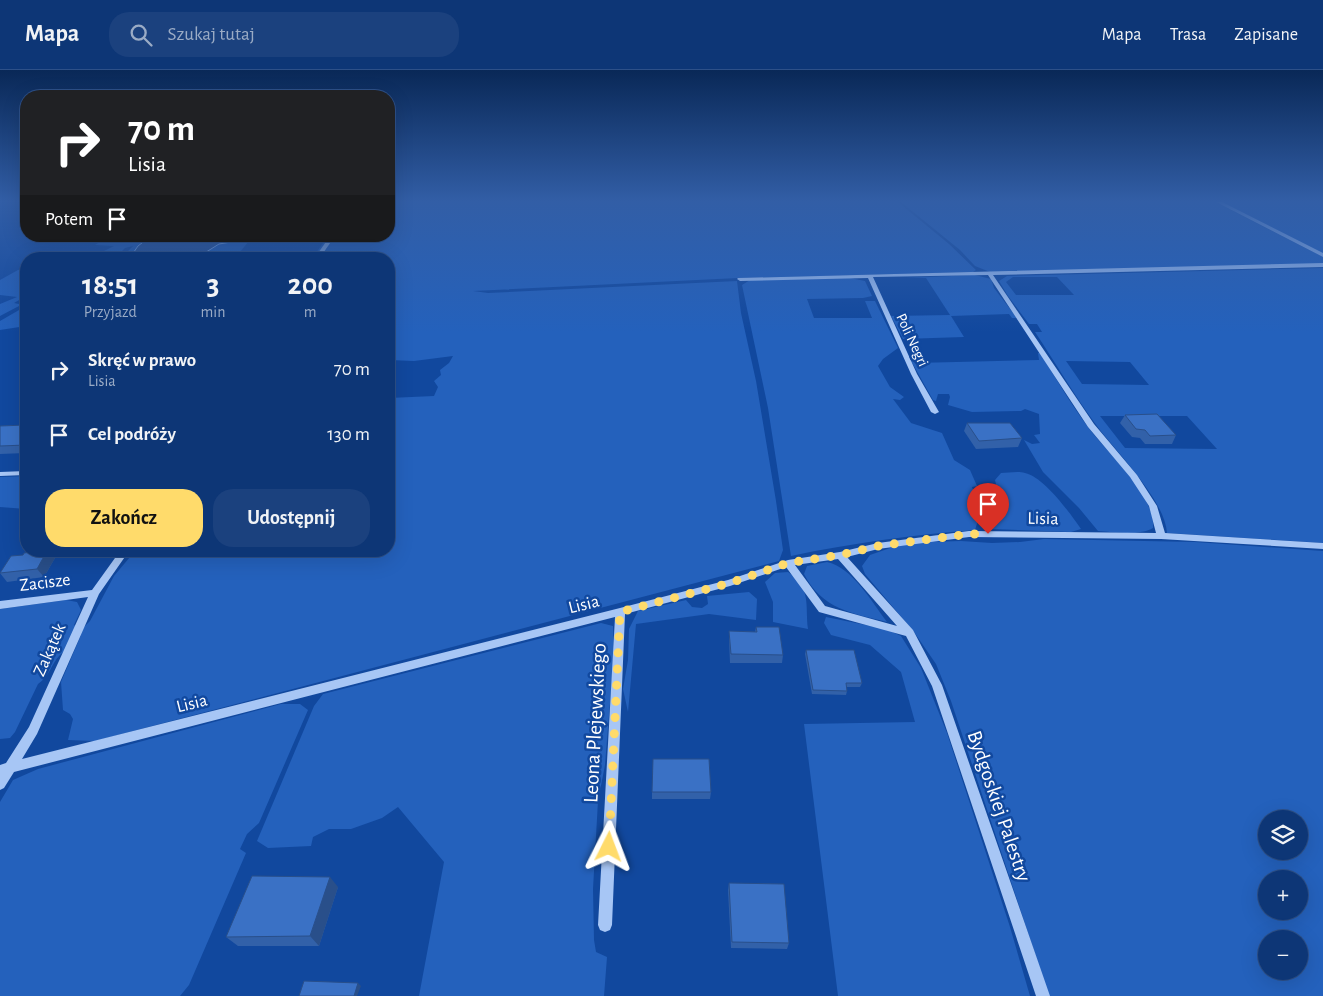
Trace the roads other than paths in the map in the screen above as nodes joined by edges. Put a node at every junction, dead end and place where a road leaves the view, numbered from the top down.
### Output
1 (1304, 245) edge
2 (1323, 255) edge
3 (1323, 266) edge
4 (990, 274) junction
5 (870, 276) junction
6 (740, 279) dead end
7 (935, 412) dead end
8 (20, 473) edge
9 (0, 474) edge
10 (1161, 536) junction
11 (1323, 546) edge
12 (840, 555) junction
13 (121, 557) edge
14 (788, 563) junction
15 (95, 593) junction
16 (0, 605) edge
17 (620, 612) junction
18 (909, 633) junction
19 (6, 769) edge
20 (0, 784) edge
21 (605, 925) dead end
22 (1043, 996) edge

1 - 2 street
3 - 4 street
4 - 5 street
4 - 10 street
5 - 6 street
5 - 7 street, Poli Negri
8 - 9 street
10 - 11 street, Lisia
10 - 12 street, Lisia
12 - 14 street, Lisia
12 - 18 street, Bydgoskiej Palestry
13 - 15 street, Zakątek
14 - 17 street, Lisia
14 - 18 street
15 - 16 street, Zacisze
15 - 19 street, Zakątek
17 - 19 street, Lisia
17 - 21 street, Leona Plejewskiego
18 - 22 street, Bydgoskiej Palestry
19 - 20 street

